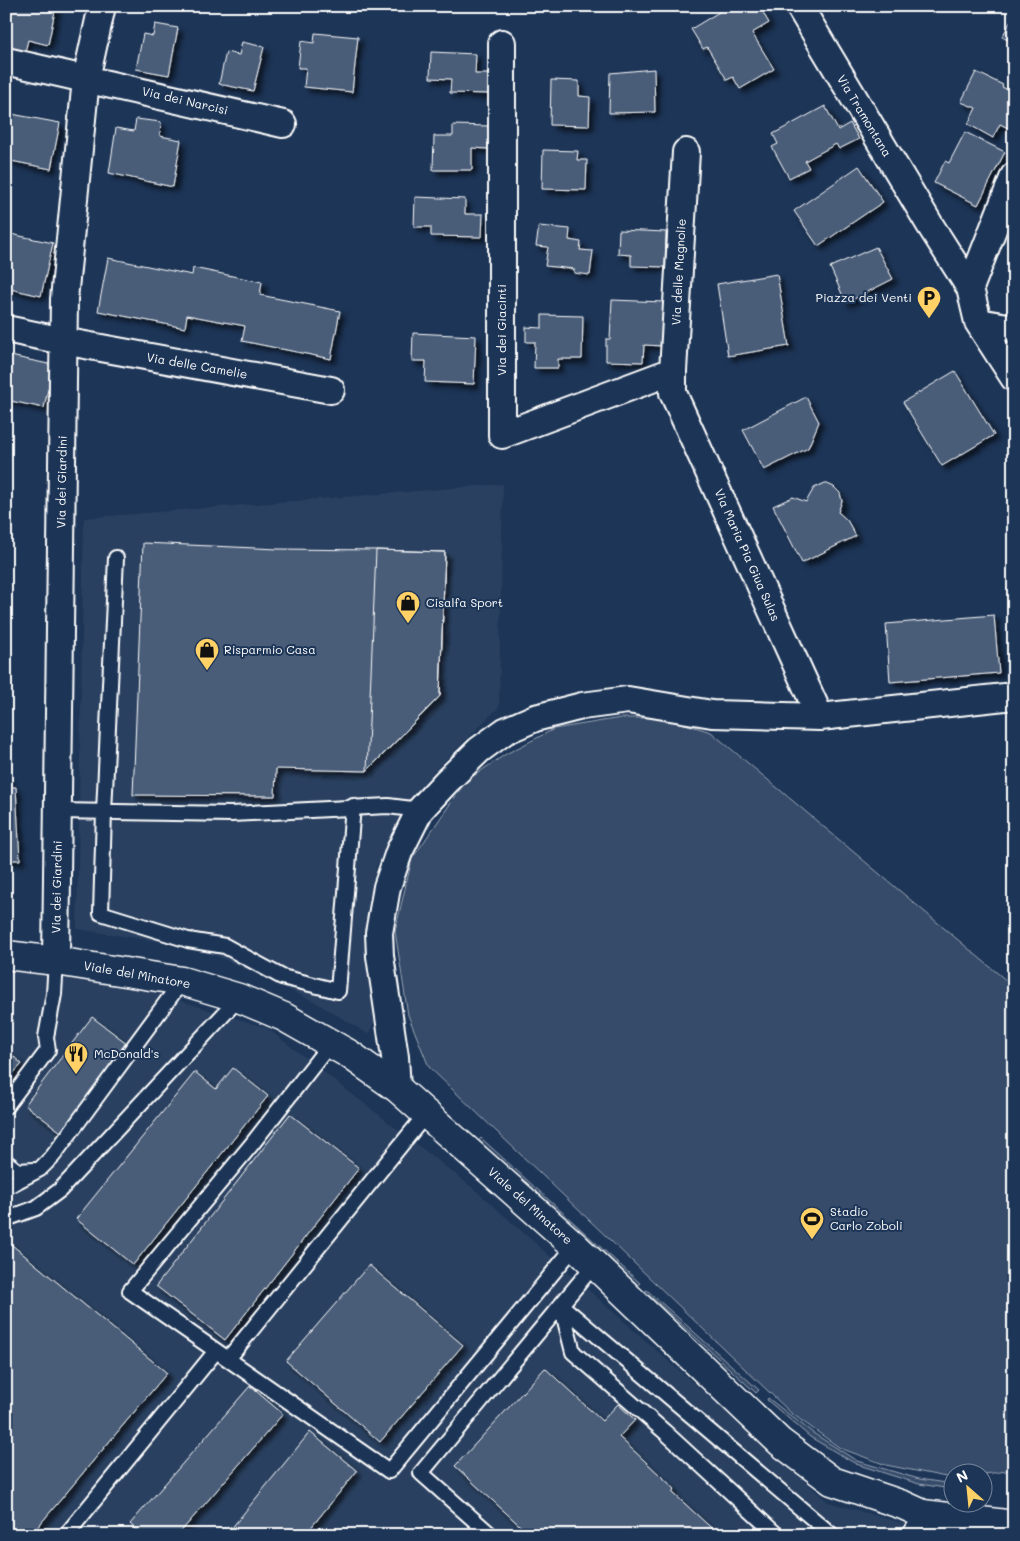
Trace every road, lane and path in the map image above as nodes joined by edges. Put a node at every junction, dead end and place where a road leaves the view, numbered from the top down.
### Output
1 (102, 6) edge
2 (799, 6) edge
3 (502, 42) dead end
4 (6, 61) edge
5 (86, 79) junction
6 (283, 124) dead end
7 (686, 152) dead end
8 (1014, 176) edge
9 (970, 288) junction
10 (978, 322) junction
11 (6, 328) edge
12 (1014, 328) edge
13 (63, 341) junction
14 (1014, 378) edge
15 (673, 382) junction
16 (331, 390) dead end
17 (116, 558) dead end
18 (1014, 696) edge
19 (820, 717) junction
20 (353, 806) junction
21 (420, 810) junction
22 (58, 811) junction
23 (104, 812) junction
24 (6, 955) edge
25 (56, 961) junction
26 (182, 981) junction
27 (239, 998) junction
28 (330, 1044) junction
29 (397, 1088) junction
30 (6, 1106) edge
31 (426, 1114) junction
32 (6, 1162) edge
33 (40, 1169) junction
34 (6, 1187) edge
35 (6, 1219) edge
36 (574, 1246) junction
37 (594, 1265) junction
38 (561, 1305) junction
39 (222, 1355) junction
40 (916, 1524) edge
41 (1014, 1526) edge
42 (66, 1535) edge
43 (491, 1535) edge
44 (777, 1535) edge
45 (832, 1535) edge
46 (1012, 1535) edge

1 - 5 street, Via dei Giardini
2 - 9 street, Via Tramontana
3 - 15 street, Via dei Giacinti
4 - 5 street, Via dei Narcisi
5 - 6 street, Via dei Narcisi
5 - 13 street, Via dei Giardini
7 - 15 street, Via delle Magnolie
8 - 9 street
9 - 10 street
10 - 12 street
10 - 14 street
11 - 13 street, Via delle Camelie
13 - 16 street, Via delle Camelie
13 - 22 street, Via dei Giardini
15 - 19 street, Via Maria Pia Giua Sulas
17 - 23 lane
18 - 19 street
19 - 21 street
20 - 21 lane
20 - 23 lane
20 - 23 lane
21 - 29 street
22 - 23 lane
22 - 25 street, Via dei Giardini
24 - 25 main road, Viale del Minatore
25 - 26 main road, Viale del Minatore
25 - 30 lane
26 - 27 main road, Viale del Minatore
26 - 33 lane
27 - 28 main road, Viale del Minatore
27 - 35 lane
28 - 29 main road, Viale del Minatore
28 - 39 lane
29 - 31 main road, Viale del Minatore
31 - 36 main road, Viale del Minatore
31 - 39 lane
32 - 33 lane
33 - 34 lane
36 - 37 main road, Viale del Minatore
36 - 39 lane
37 - 38 lane
37 - 40 main road, Viale del Minatore
38 - 43 lane
38 - 44 lane
38 - 45 lane
39 - 42 lane
40 - 41 main road, Viale del Minatore
41 - 46 lane

